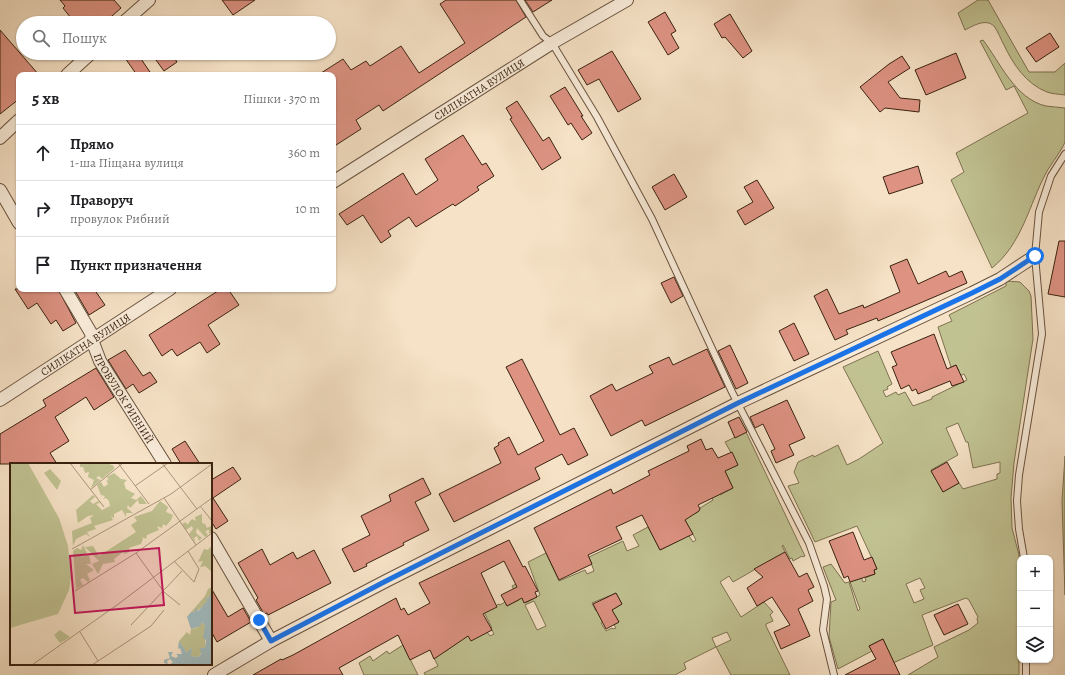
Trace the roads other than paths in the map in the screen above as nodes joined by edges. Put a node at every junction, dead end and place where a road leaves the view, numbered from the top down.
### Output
1 (148, 0) edge
2 (520, 0) edge
3 (627, 0) edge
4 (131, 16) edge
5 (552, 43) junction
6 (83, 60) edge
7 (70, 72) edge
8 (16, 123) edge
9 (0, 138) edge
10 (1065, 154) edge
11 (336, 180) edge
12 (0, 190) edge
13 (16, 218) edge
14 (1035, 256) junction
15 (67, 292) edge
16 (165, 292) edge
17 (92, 340) junction
18 (0, 400) edge
19 (738, 403) junction
20 (164, 463) edge
21 (212, 540) edge
22 (1023, 555) edge
23 (271, 641) junction
24 (1026, 663) edge
25 (214, 675) edge
26 (834, 675) edge
27 (1026, 675) edge

1 - 4 street
2 - 5 lane
3 - 5 street, СИЛІКАТНА ВУЛИЦЯ
5 - 11 street, СИЛІКАТНА ВУЛИЦЯ
5 - 19 lane
6 - 7 street
8 - 9 street
10 - 14 lane
12 - 13 street
14 - 19 street
14 - 22 lane
15 - 17 street, ПРОВУЛОК РИБНИЙ
16 - 17 street, СИЛІКАТНА ВУЛИЦЯ
17 - 18 street, СИЛІКАТНА ВУЛИЦЯ
17 - 20 street, ПРОВУЛОК РИБНИЙ
19 - 23 street
19 - 26 lane
21 - 23 street
23 - 25 street
24 - 27 lane

